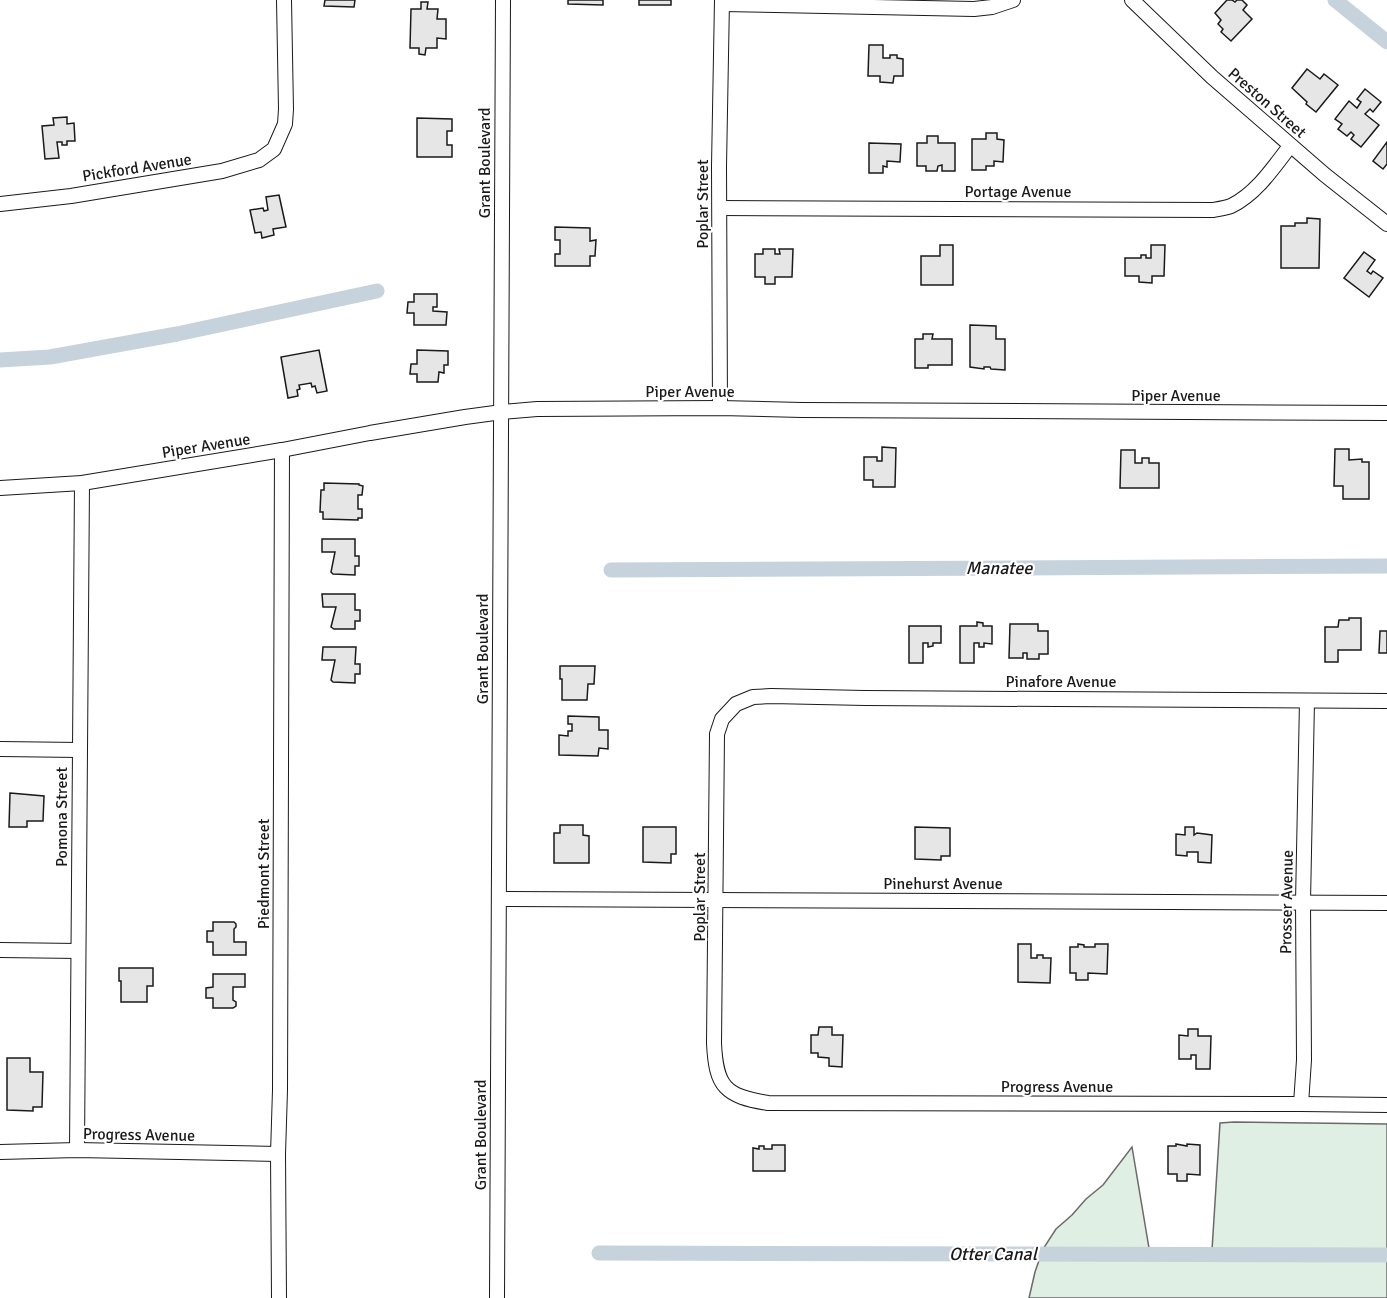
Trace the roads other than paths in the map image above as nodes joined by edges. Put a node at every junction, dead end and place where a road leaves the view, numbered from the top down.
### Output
1 (285, 0) edge
2 (503, 0) edge
3 (1013, 0) edge
4 (1132, 0) edge
5 (722, 2) edge
6 (1290, 146) junction
7 (0, 204) edge
8 (720, 208) junction
9 (1387, 224) edge
10 (720, 408) junction
11 (502, 412) junction
12 (1387, 413) edge
13 (282, 450) junction
14 (82, 483) junction
15 (0, 488) edge
16 (1307, 701) junction
17 (1387, 701) edge
18 (736, 704) joint
19 (0, 749) edge
20 (79, 750) junction
21 (499, 899) junction
22 (715, 900) junction
23 (1304, 902) junction
24 (1387, 903) edge
25 (0, 950) edge
26 (78, 951) junction
27 (729, 1092) joint
28 (1301, 1104) junction
29 (1387, 1105) edge
30 (77, 1150) junction
31 (0, 1152) edge
32 (278, 1154) junction
33 (279, 1298) edge
34 (497, 1298) edge

1 - 7 street, Pickford Avenue
2 - 11 street, Grant Boulevard
3 - 5 street
4 - 6 street, Preston Street
5 - 8 street, Poplar Street
6 - 8 street, Portage Avenue
6 - 9 street, Preston Street
8 - 10 street, Poplar Street
10 - 11 street, Piper Avenue
10 - 12 street, Piper Avenue
11 - 13 street, Piper Avenue
11 - 21 street, Grant Boulevard
13 - 14 street, Piper Avenue
13 - 32 street, Piedmont Street
14 - 15 street, Piper Avenue
14 - 20 street, Pomona Street
16 - 17 street, Pinafore Avenue
16 - 18 street, Pinafore Avenue
16 - 23 street, Prosser Avenue
18 - 22 street, Poplar Street
19 - 20 street
20 - 26 street, Pomona Street
21 - 22 street, Pinehurst Avenue
21 - 34 street, Grant Boulevard
22 - 23 street, Pinehurst Avenue
22 - 27 street, Poplar Street
23 - 24 street, Pinehurst Avenue
23 - 28 street, Prosser Avenue
25 - 26 street
26 - 30 street, Pomona Street
27 - 28 street, Progress Avenue
28 - 29 street, Progress Avenue
30 - 31 street, Progress Avenue
30 - 32 street, Progress Avenue
32 - 33 street, Piedmont Street

